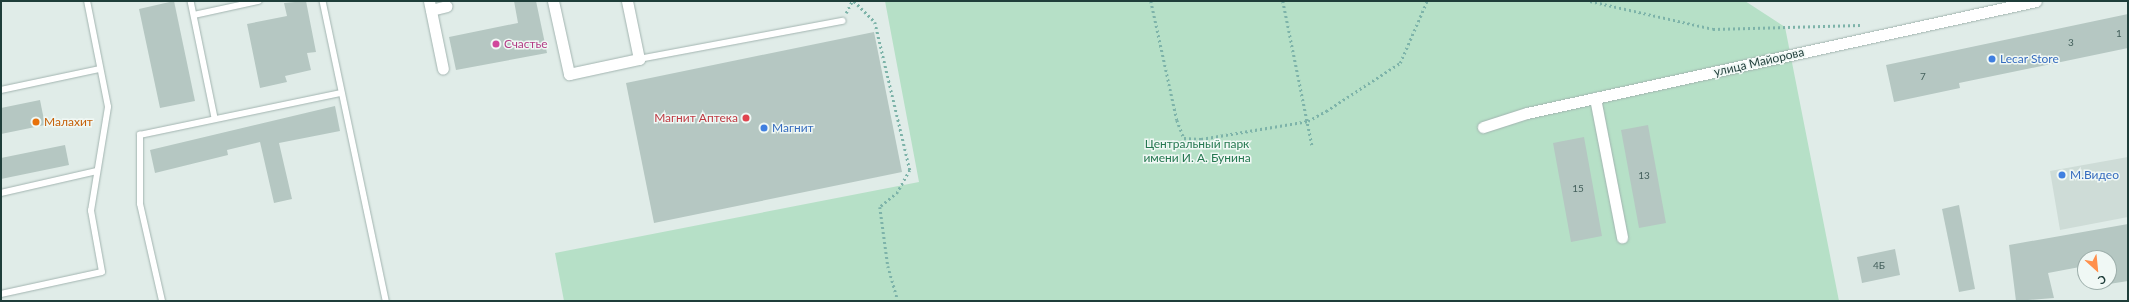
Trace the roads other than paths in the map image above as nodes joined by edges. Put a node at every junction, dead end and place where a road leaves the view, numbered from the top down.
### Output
1 (87, 1) edge
2 (191, 1) edge
3 (259, 1) edge
4 (323, 1) edge
5 (553, 1) edge
6 (627, 1) edge
7 (2036, 1) edge
8 (430, 5) edge
9 (447, 6) dead end
10 (194, 15) junction
11 (842, 21) road end
12 (639, 59) junction
13 (100, 69) junction
14 (443, 69) dead end
15 (1, 90) edge
16 (341, 93) junction
17 (1595, 98) junction
18 (215, 118) junction
19 (1483, 127) dead end
20 (97, 171) junction
21 (1, 193) edge
22 (1622, 237) dead end
23 (1, 294) edge
24 (162, 301) edge
25 (386, 301) edge

1 - 13 lane
2 - 10 lane
3 - 10 lane
4 - 16 lane
5 - 12 street
6 - 12 street
7 - 17 street, улица Майорова
8 - 9 street
8 - 14 street
10 - 18 lane
11 - 12 lane
13 - 15 lane
13 - 20 lane
16 - 18 lane
16 - 25 lane
17 - 19 street, улица Майорова
17 - 22 street
18 - 24 lane
20 - 21 lane
20 - 23 lane

